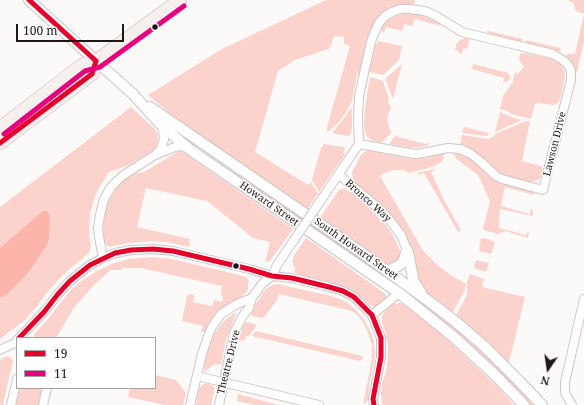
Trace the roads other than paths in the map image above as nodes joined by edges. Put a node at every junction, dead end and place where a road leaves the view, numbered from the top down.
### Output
1 (29, 0) edge
2 (180, 0) edge
3 (96, 61) junction
4 (135, 97) junction
5 (160, 124) junction
6 (0, 128) edge
7 (0, 143) edge
8 (359, 144) junction
9 (189, 148) junction
10 (155, 155) junction
11 (339, 175) junction
12 (407, 250) junction
13 (103, 258) junction
14 (387, 271) junction
15 (272, 276) junction
16 (399, 293) junction
17 (252, 298) junction
18 (584, 299) edge
19 (430, 302) junction
20 (372, 315) junction
21 (29, 327) junction
22 (20, 337) edge
23 (27, 337) edge
24 (16, 341) edge
25 (0, 350) edge
26 (197, 376) junction
27 (16, 383) edge
28 (224, 383) junction
29 (47, 389) edge
30 (521, 402) edge
31 (11, 405) edge
32 (43, 405) edge
33 (190, 405) edge
34 (218, 405) edge
35 (319, 405) edge
36 (374, 405) edge
37 (542, 405) edge
38 (572, 405) edge

1 - 3 street, Howard Street
2 - 3 main road
3 - 4 street, Howard Street
3 - 6 main road
3 - 7 main road
4 - 5 street, Howard Street
4 - 14 street, South Howard Street
5 - 9 street, Howard Street
5 - 10 street
8 - 8 street, Lawson Drive
8 - 11 street
9 - 10 street
9 - 16 street, Howard Street
10 - 13 street
11 - 12 street, Bronco Way
11 - 15 street, bridge
12 - 14 street
12 - 19 street
13 - 15 street
13 - 21 street
14 - 19 street, South Howard Street
15 - 17 street, Theatre Drive
15 - 20 street
16 - 20 street
16 - 30 street, Howard Street
17 - 26 street, Theatre Drive
17 - 28 street, Theatre Drive
18 - 38 street
19 - 37 street, South Howard Street
20 - 36 street
21 - 22 street
21 - 23 street
24 - 25 street
26 - 28 street
26 - 33 street, Theatre Drive
27 - 31 street
28 - 34 street, Theatre Drive
28 - 35 street
29 - 32 street

